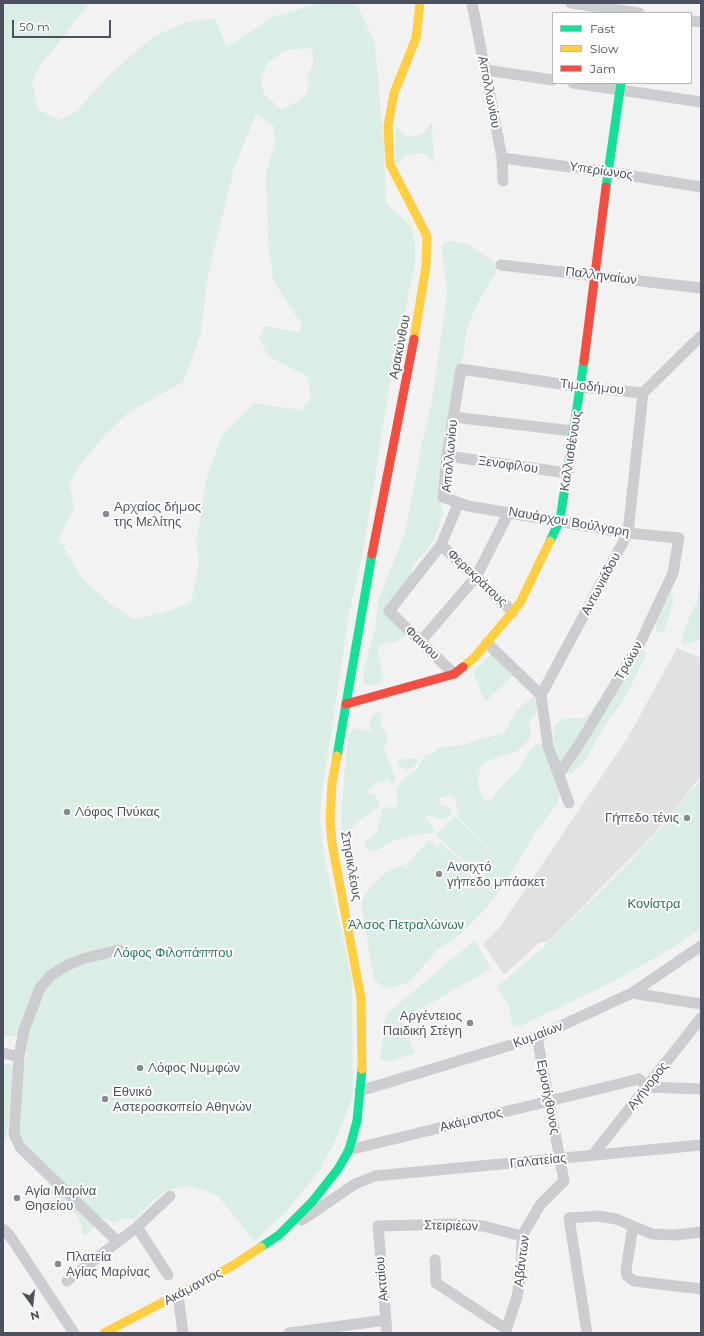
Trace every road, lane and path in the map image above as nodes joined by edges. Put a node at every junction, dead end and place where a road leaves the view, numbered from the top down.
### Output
1 (420, 3) edge
2 (472, 3) edge
3 (571, 3) edge
4 (634, 10) edge
5 (486, 70) junction
6 (552, 80) edge
7 (584, 84) edge
8 (621, 87) edge
9 (701, 102) edge
10 (502, 158) junction
11 (608, 172) junction
12 (503, 181) dead end
13 (701, 187) edge
14 (500, 265) dead end
15 (594, 276) junction
16 (701, 288) edge
17 (701, 336) edge
18 (461, 369) joint
19 (581, 387) junction
20 (643, 393) junction
21 (453, 417) junction
22 (573, 431) junction
23 (448, 456) junction
24 (568, 473) junction
25 (458, 504) junction
26 (508, 512) junction
27 (560, 520) junction
28 (628, 533) junction
29 (679, 538) joint
30 (441, 545) junction
31 (476, 577) junction
32 (389, 611) joint
33 (513, 612) junction
34 (421, 642) junction
35 (487, 643) junction
36 (454, 674) junction
37 (541, 695) junction
38 (346, 704) junction
39 (559, 774) junction
40 (569, 803) dead end
41 (701, 946) edge
42 (119, 950) dead end
43 (632, 993) junction
44 (701, 1004) edge
45 (701, 1018) edge
46 (537, 1037) junction
47 (4, 1055) edge
48 (19, 1058) junction
49 (648, 1086) junction
50 (701, 1088) edge
51 (360, 1091) junction
52 (549, 1101) junction
53 (701, 1145) edge
54 (349, 1150) junction
55 (597, 1155) junction
56 (560, 1159) junction
57 (375, 1176) joint
58 (564, 1181) joint
59 (170, 1196) dead end
60 (378, 1226) joint
61 (633, 1226) junction
62 (136, 1227) junction
63 (3, 1229) edge
64 (701, 1232) edge
65 (280, 1235) junction
66 (522, 1236) junction
67 (117, 1241) junction
68 (434, 1260) dead end
69 (168, 1275) dead end
70 (67, 1281) dead end
71 (701, 1289) edge
72 (178, 1296) junction
73 (386, 1320) junction
74 (505, 1331) edge
75 (74, 1333) edge
76 (104, 1333) edge
77 (183, 1333) edge
78 (289, 1333) edge
79 (387, 1333) edge
80 (587, 1333) edge

1 - 38 street, Αρακύνθου
2 - 5 street, Απολλωνίου
3 - 4 street
5 - 6 street
5 - 10 street, Απολλωνίου
7 - 8 street
8 - 9 street
8 - 11 street, Καλλισθένους
10 - 11 street, Υπερίωνος
10 - 12 street, Απολλωνίου
11 - 13 street, Υπερίωνος
11 - 15 street, Καλλισθένους
14 - 15 street, Παλληναίων
15 - 16 street, Παλληναίων
15 - 19 street, Καλλισθένους
17 - 20 street, Τιμοδήμου
18 - 19 street, Τιμοδήμου
18 - 21 street, Απολλωνίου
19 - 20 street, Τιμοδήμου
19 - 22 street, Καλλισθένους
20 - 28 street, Αντωνιάδου
21 - 22 street
21 - 23 street, Απολλωνίου
22 - 24 street, Καλλισθένους
23 - 24 street, Ξενοφίλου
23 - 25 street, Απολλωνίου
24 - 27 street, Καλλισθένους
25 - 26 street, Ναυάρχου Βούλγαρη
25 - 30 street, Απολλωνίου
26 - 27 street, Ναυάρχου Βούλγαρη
26 - 31 street
27 - 28 street, Ναυάρχου Βούλγαρη
27 - 33 street, Καλλισθένους
28 - 29 street, Ναυάρχου Βούλγαρη
28 - 37 street, Αντωνιάδου
29 - 39 street, Τρώων
30 - 31 street, Φερεκράτους
30 - 32 street, Απολλωνίου
31 - 33 street, Φερεκράτους
31 - 34 street
32 - 34 street, Φαινου
33 - 35 street, Καλλισθένους
34 - 36 street, Φαινου
35 - 36 street, Καλλισθένους
35 - 37 street
36 - 38 street, Καλλισθένους
37 - 39 street
38 - 51 street, Στησικλέους
39 - 40 street
41 - 43 street, Κυμαίων
42 - 48 street
43 - 44 street
43 - 46 street, Κυμαίων
45 - 49 street, Αγήνορος
46 - 51 street, Κυμαίων
46 - 52 street, Ερυσίχθονος
47 - 48 street
48 - 67 street
49 - 50 street, Ακάμαντος
49 - 52 street, Ακάμαντος
49 - 55 street, Αγήνορος
51 - 54 street, Στησικλέους
52 - 54 street, Ακάμαντος
52 - 56 street, Ερυσίχθονος
53 - 55 street, Γαλατείας
54 - 65 street, Ακάμαντος
55 - 56 street, Γαλατείας
56 - 57 street, Γαλατείας
56 - 58 street, Ερυσίχθονος
57 - 65 street, Ακάμαντος
58 - 66 street, Αβάντων
59 - 62 street
60 - 66 street, Στειριέων
60 - 73 street, Ακταίου
61 - 64 street
61 - 71 street
61 - 80 street
62 - 67 street
62 - 69 street
63 - 75 street
65 - 72 street, Ακάμαντος
66 - 74 street, Αβάντων
67 - 70 street
68 - 74 street, Αβάντων
72 - 76 street, Ακάμαντος
72 - 77 street
73 - 78 street
73 - 79 street, Ακταίου

